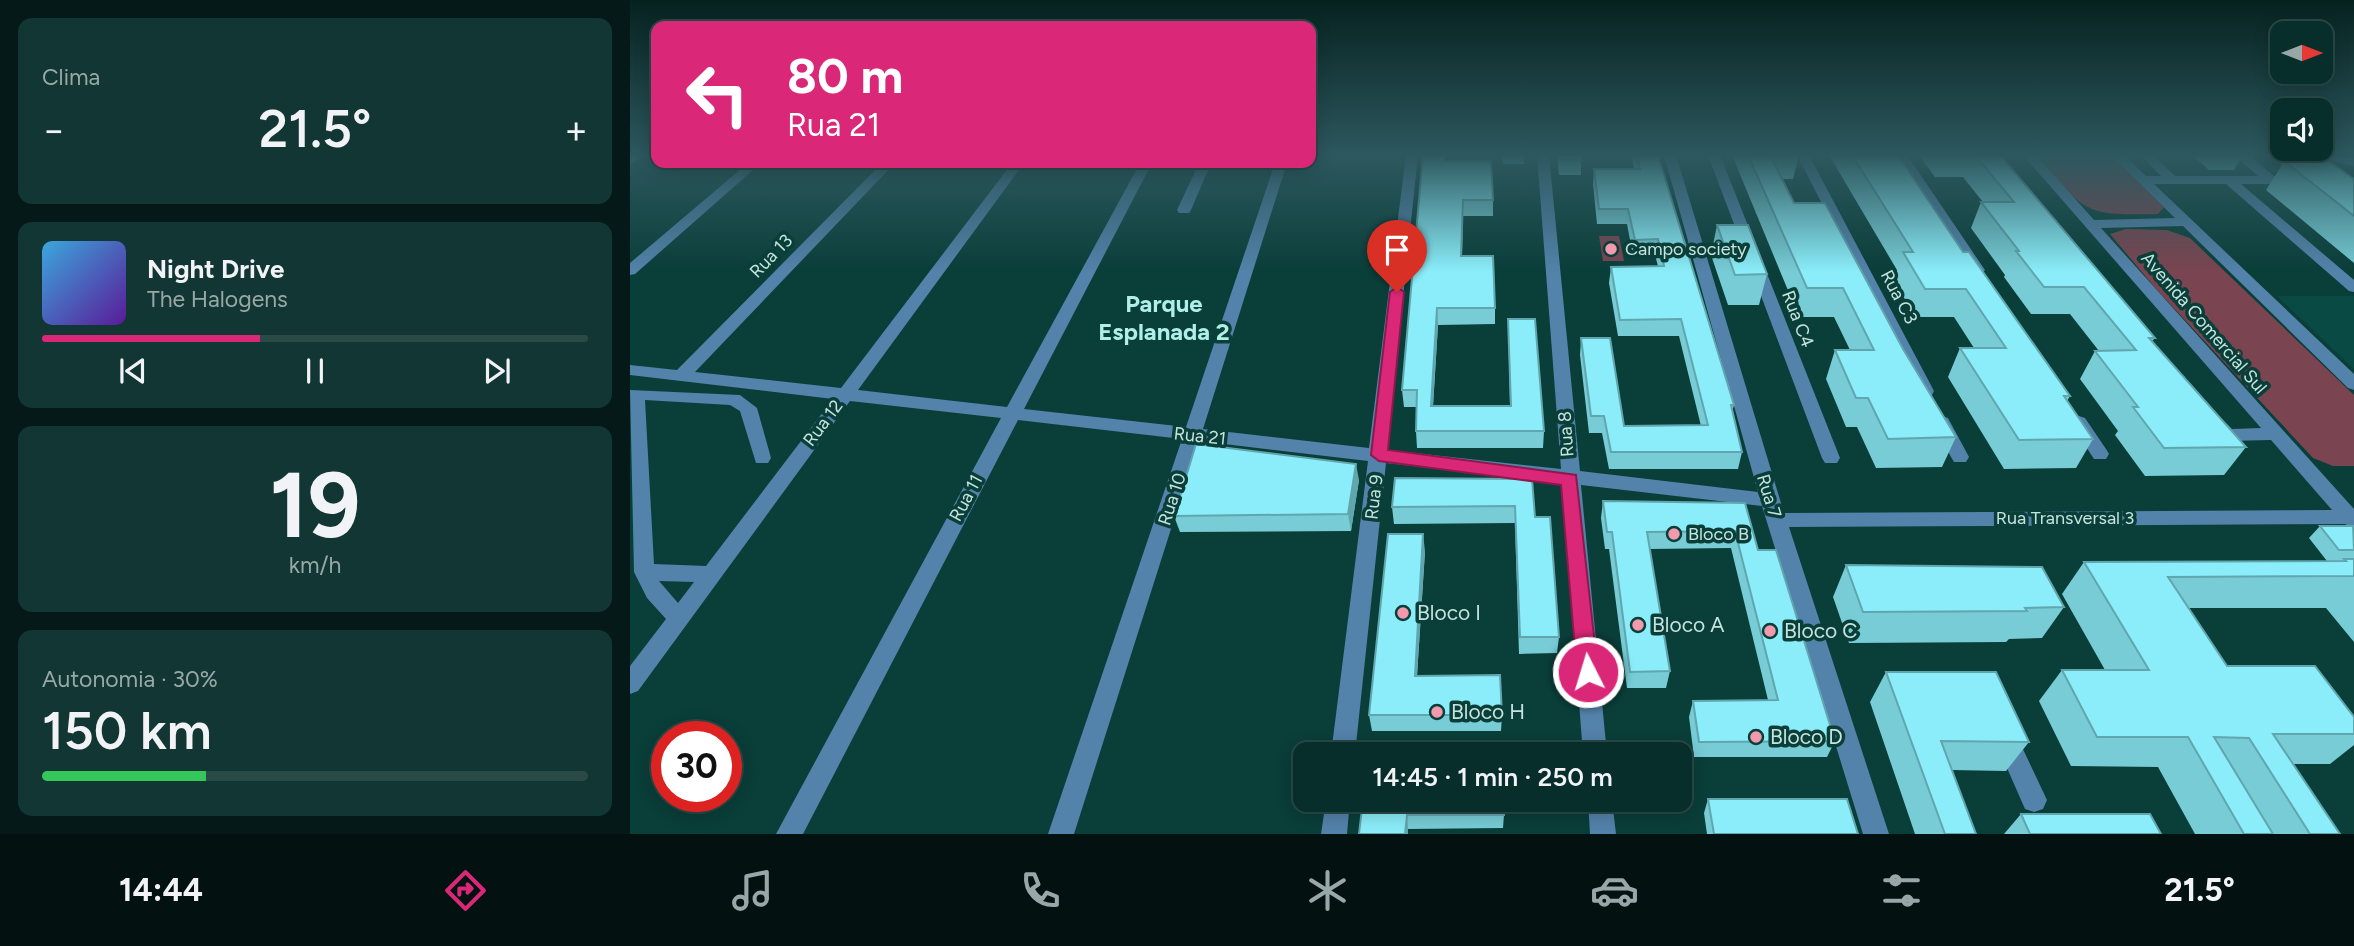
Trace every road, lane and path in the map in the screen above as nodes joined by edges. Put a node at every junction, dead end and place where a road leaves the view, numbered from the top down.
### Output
1 (719, 194) edge
2 (859, 194) edge
3 (995, 194) edge
4 (1129, 194) edge
5 (1191, 194) edge
6 (1271, 194) edge
7 (1408, 194) edge
8 (1546, 194) edge
9 (1681, 194) edge
10 (1729, 194) edge
11 (1823, 194) edge
12 (1927, 194) edge
13 (2065, 194) edge
14 (2156, 194) edge
15 (2246, 194) edge
16 (1184, 210) dead end
17 (2184, 222) junction
18 (2092, 224) junction
19 (630, 271) edge
20 (1985, 281) edge
21 (2354, 288) edge
22 (630, 370) edge
23 (681, 376) junction
24 (2354, 384) edge
25 (633, 392) edge
26 (845, 394) junction
27 (2069, 408) edge
28 (2209, 413) edge
29 (1010, 414) junction
30 (2276, 434) junction
31 (1194, 435) junction
32 (2100, 454) dead end
33 (1379, 455) junction
34 (1960, 457) dead end
35 (762, 458) dead end
36 (1830, 458) dead end
37 (1570, 480) junction
38 (1773, 510) junction
39 (2352, 519) edge
40 (644, 572) junction
41 (711, 573) junction
42 (680, 617) junction
43 (630, 684) edge
44 (1994, 711) edge
45 (1344, 742) edge
46 (1594, 742) edge
47 (2034, 800) dead end
48 (1337, 812) edge
49 (1601, 812) edge
50 (789, 834) edge
51 (1061, 834) edge
52 (1334, 834) edge
53 (1603, 834) edge
54 (1875, 834) edge

1 - 19 street
2 - 23 street, Rua 13
3 - 26 street, Rua 12
4 - 29 street, Rua 11
5 - 16 street
6 - 31 street, Rua 10
7 - 33 street, Rua 9
8 - 37 street, Rua 8
9 - 38 street, Rua 7
10 - 36 street, Rua C4
11 - 34 street, Rua C3
12 - 20 street
13 - 18 street, Avenida Comercial Sul
14 - 17 street
15 - 21 street
17 - 18 street
17 - 24 street
18 - 30 street, Avenida Comercial Sul
22 - 23 street, Rua 21
23 - 26 street, Rua 21
25 - 35 street
25 - 40 street
26 - 29 street, Rua 21
26 - 41 street, Rua 12
27 - 32 street
28 - 30 street
29 - 31 street, Rua 21
29 - 50 street, Rua 11
30 - 39 street, Avenida Comercial Sul
31 - 33 street, Rua 21
31 - 51 street, Rua 10
33 - 37 street, Rua 21
33 - 45 street, Rua 9
37 - 38 street, Rua 21
37 - 46 street, Rua 8
38 - 39 street, Rua Transversal 3
38 - 54 street, Rua 7
40 - 41 street
40 - 42 street
41 - 42 street, Rua 12
42 - 43 street, Rua 12
44 - 47 street
48 - 52 street
49 - 53 street

